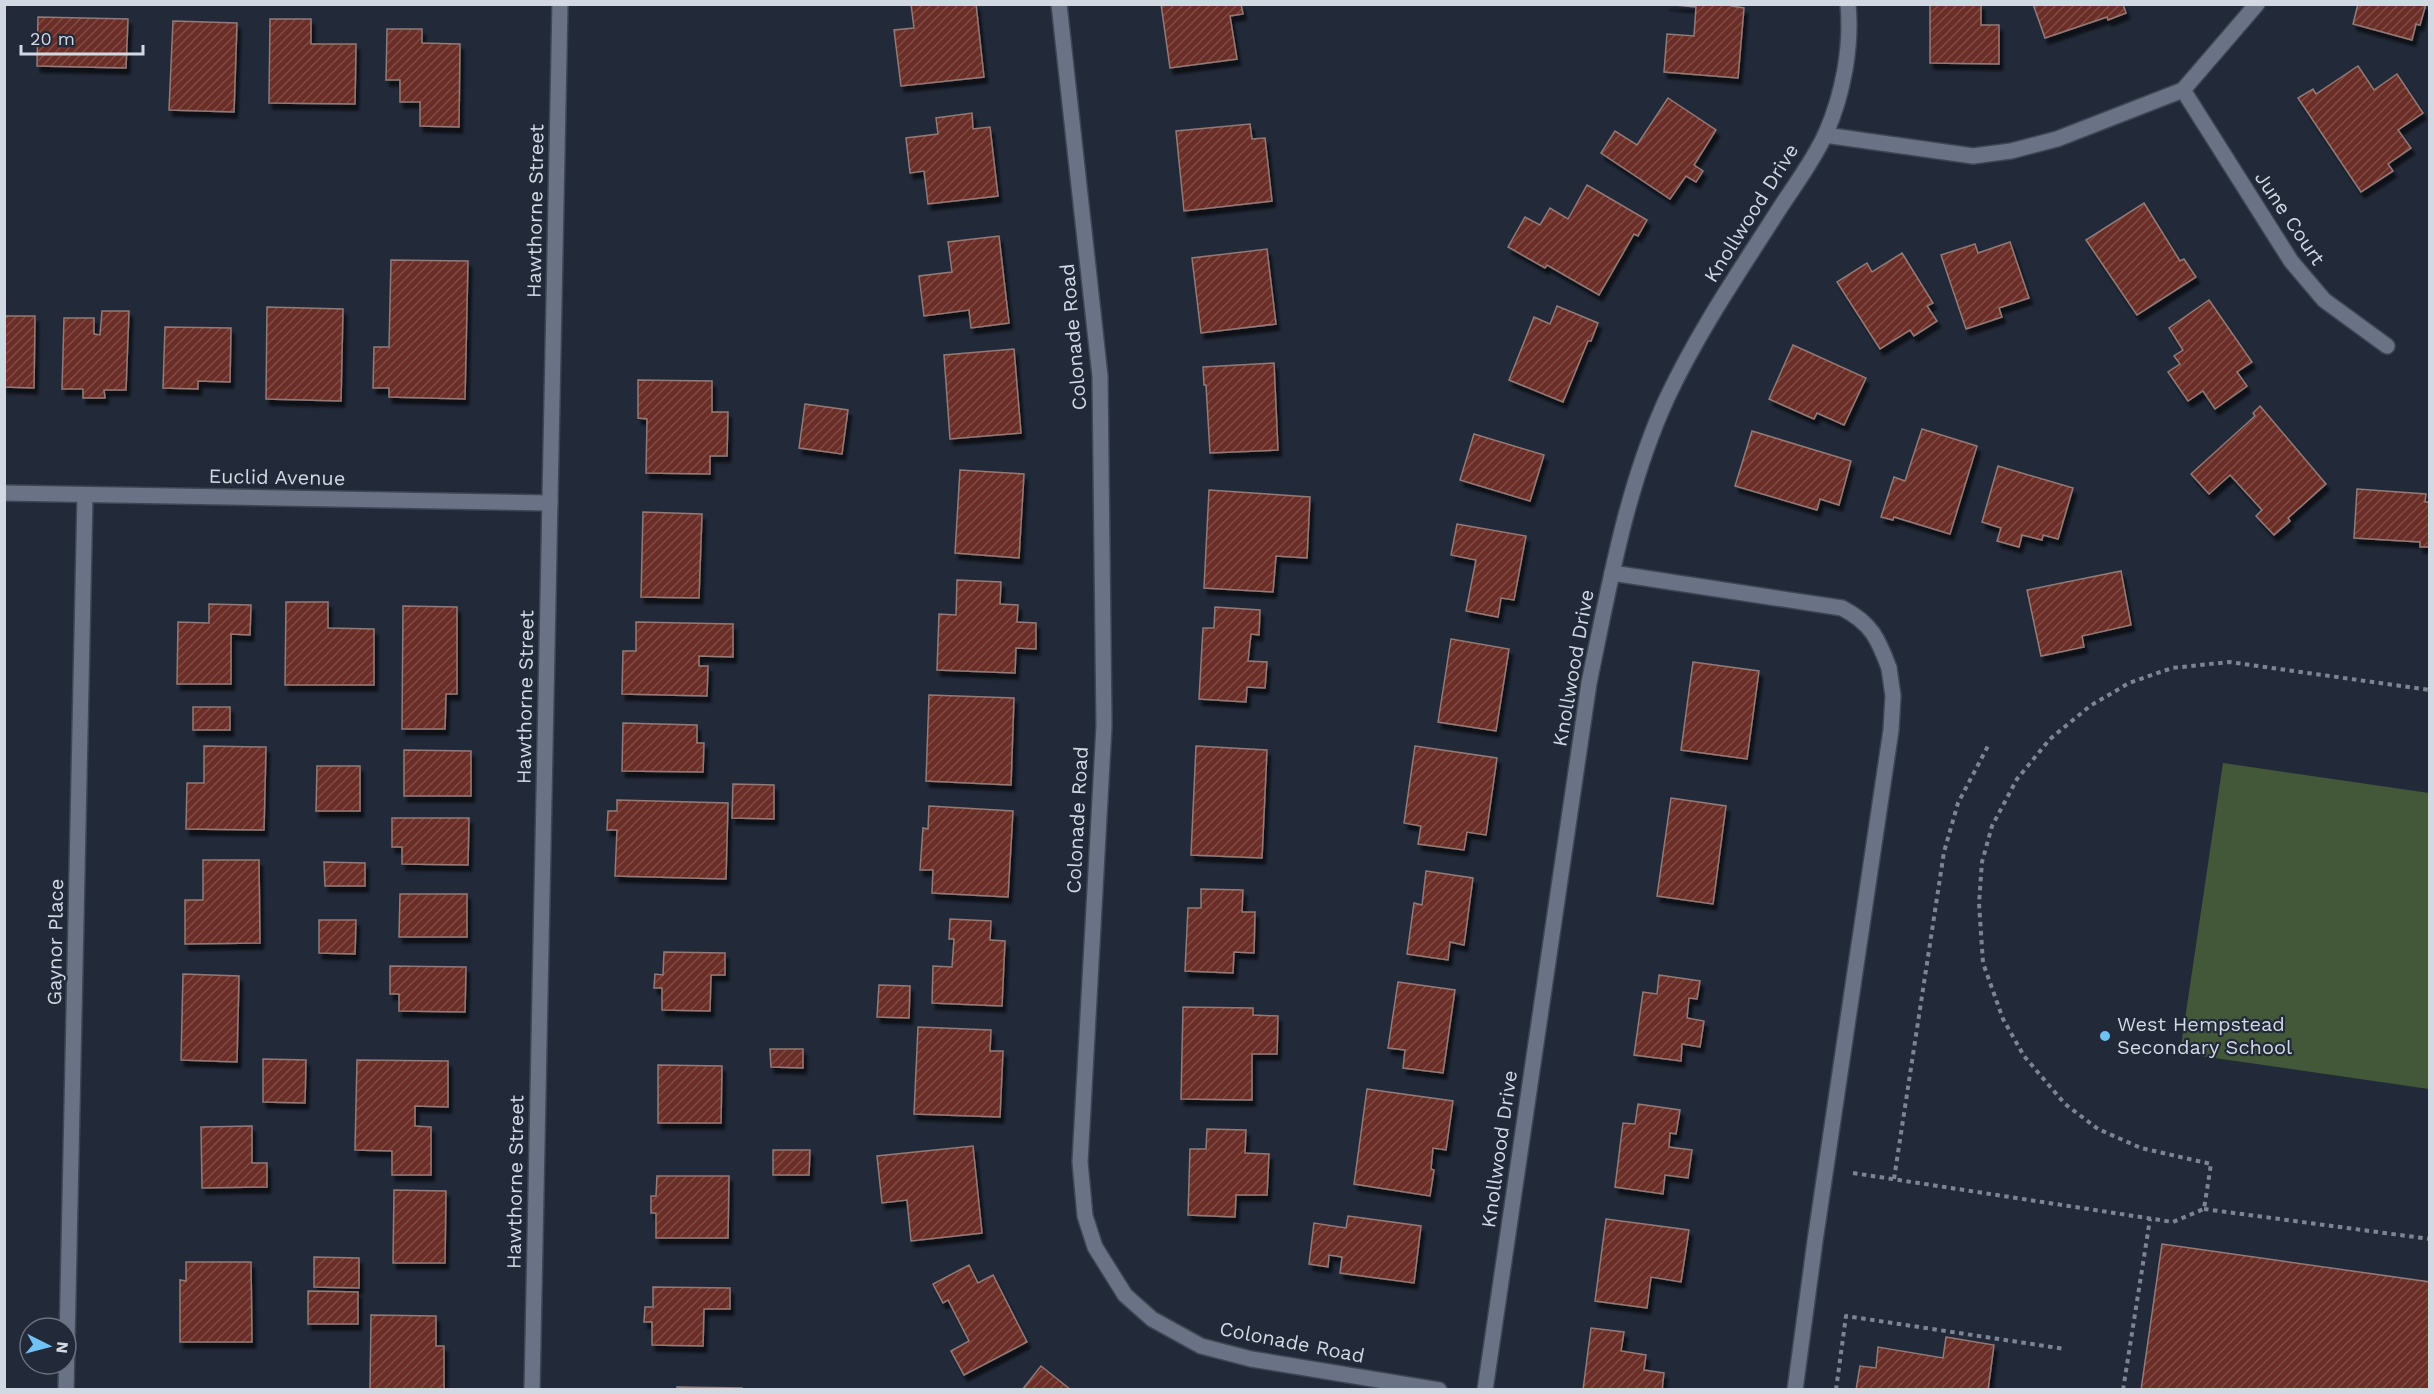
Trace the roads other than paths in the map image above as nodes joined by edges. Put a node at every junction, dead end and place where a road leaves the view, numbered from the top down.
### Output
1 (560, 4) edge
2 (1059, 4) edge
3 (1848, 4) edge
4 (2257, 4) edge
5 (2183, 90) junction
6 (1826, 135) junction
7 (2387, 346) dead end
8 (4, 493) edge
9 (85, 495) junction
10 (550, 503) junction
11 (1611, 573) junction
12 (66, 1389) edge
13 (532, 1389) edge
14 (1439, 1389) edge
15 (1485, 1389) edge
16 (1795, 1389) edge

1 - 10 street, Hawthorne Street
2 - 14 street, Colonade Road
3 - 6 street, Knollwood Drive
4 - 5 street
5 - 6 street
5 - 7 street, June Court
6 - 11 street, Knollwood Drive
8 - 9 street, Euclid Avenue
9 - 10 street, Euclid Avenue
9 - 12 street, Gaynor Place
10 - 13 street, Hawthorne Street
11 - 15 street, Knollwood Drive
11 - 16 street

